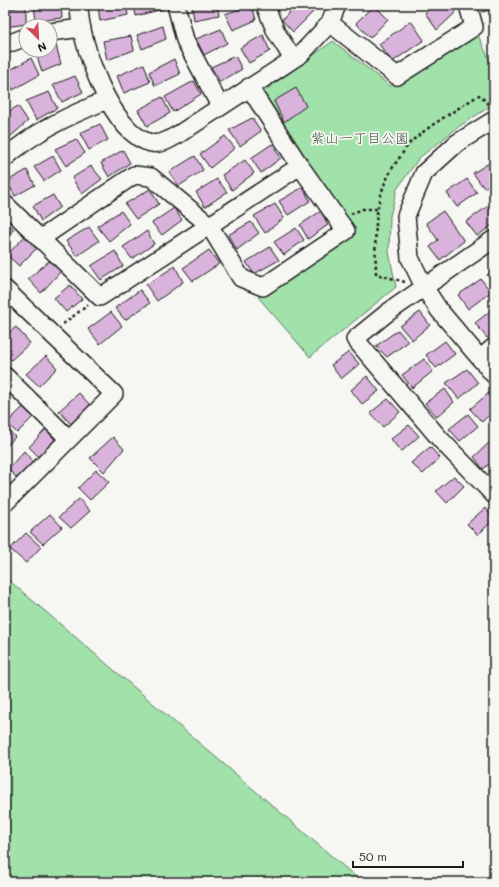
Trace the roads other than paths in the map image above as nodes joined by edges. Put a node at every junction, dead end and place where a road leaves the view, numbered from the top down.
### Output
1 (79, 5) edge
2 (176, 5) edge
3 (265, 5) edge
4 (337, 5) edge
5 (468, 5) edge
6 (330, 22) junction
7 (82, 28) junction
8 (58, 31) edge
9 (18, 40) edge
10 (5, 45) edge
11 (293, 59) junction
12 (249, 87) junction
13 (107, 100) junction
14 (220, 106) junction
15 (494, 120) edge
16 (5, 158) edge
17 (300, 166) junction
18 (5, 204) edge
19 (208, 226) junction
20 (40, 239) junction
21 (494, 239) edge
22 (424, 287) junction
23 (5, 288) edge
24 (494, 347) edge
25 (481, 358) junction
26 (494, 375) edge
27 (6, 379) edge
28 (70, 439) junction
29 (494, 495) edge
30 (5, 504) edge

1 - 7 street
2 - 14 street
3 - 11 street
4 - 6 street
5 - 6 street
6 - 11 street
7 - 8 street
7 - 13 street
9 - 10 street
11 - 12 street
12 - 14 street
12 - 17 street
13 - 14 street
13 - 16 street
15 - 22 street
17 - 19 street
17 - 19 street
18 - 20 street
19 - 20 street
19 - 20 street
21 - 22 street
22 - 25 street
22 - 29 street
23 - 28 street
24 - 25 street
25 - 26 street
27 - 28 street
28 - 30 street

